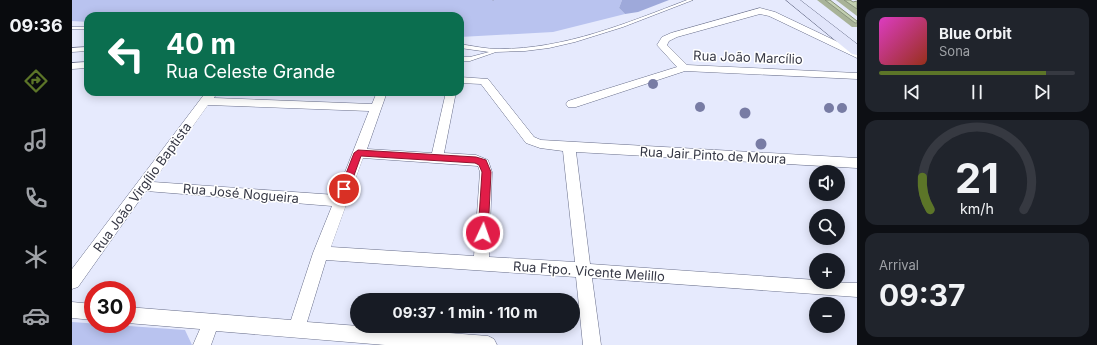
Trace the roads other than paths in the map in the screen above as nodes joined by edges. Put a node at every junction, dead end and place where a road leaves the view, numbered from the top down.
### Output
1 (691, 0) edge
2 (792, 0) edge
3 (72, 28) edge
4 (84, 28) edge
5 (464, 47) edge
6 (84, 49) edge
7 (72, 50) edge
8 (498, 51) junction
9 (857, 51) edge
10 (857, 55) edge
11 (464, 59) edge
12 (84, 65) edge
13 (72, 66) edge
14 (684, 68) junction
15 (857, 76) edge
16 (464, 80) edge
17 (209, 96) edge
18 (380, 96) edge
19 (450, 96) edge
20 (572, 104) dead end
21 (376, 108) junction
22 (569, 147) junction
23 (358, 153) junction
24 (437, 158) junction
25 (857, 163) edge
26 (143, 186) junction
27 (340, 201) junction
28 (321, 253) junction
29 (481, 263) junction
30 (583, 270) junction
31 (72, 282) edge
32 (857, 290) edge
33 (72, 310) edge
34 (84, 311) edge
35 (136, 316) edge
36 (211, 323) junction
37 (296, 330) junction
38 (202, 345) edge
39 (488, 345) edge
40 (592, 345) edge

1 - 8 lane
2 - 9 main road
3 - 4 lane
5 - 8 lane
6 - 7 lane
8 - 11 lane
10 - 14 street
12 - 13 street
14 - 15 street, Rua João Marcílio
14 - 20 street, Rua João Marcílio
16 - 22 street, Rua Jair Pinto de Moura
17 - 21 street
17 - 26 street, Rua João Virgílio Baptista
18 - 21 street
19 - 24 street
21 - 23 street
22 - 25 street, Rua Jair Pinto de Moura
22 - 30 street
23 - 24 street
23 - 27 street
24 - 29 street
26 - 27 street, Rua José Nogueira
26 - 31 street, Rua João Virgílio Baptista
27 - 28 street
28 - 29 street, Rua Ftpo. Vicente Melillo
28 - 37 street
29 - 30 street, Rua Ftpo. Vicente Melillo
30 - 32 street, Rua Ftpo. Vicente Melillo
30 - 40 street
33 - 34 street
35 - 36 street
36 - 37 street
36 - 38 street
37 - 39 street

